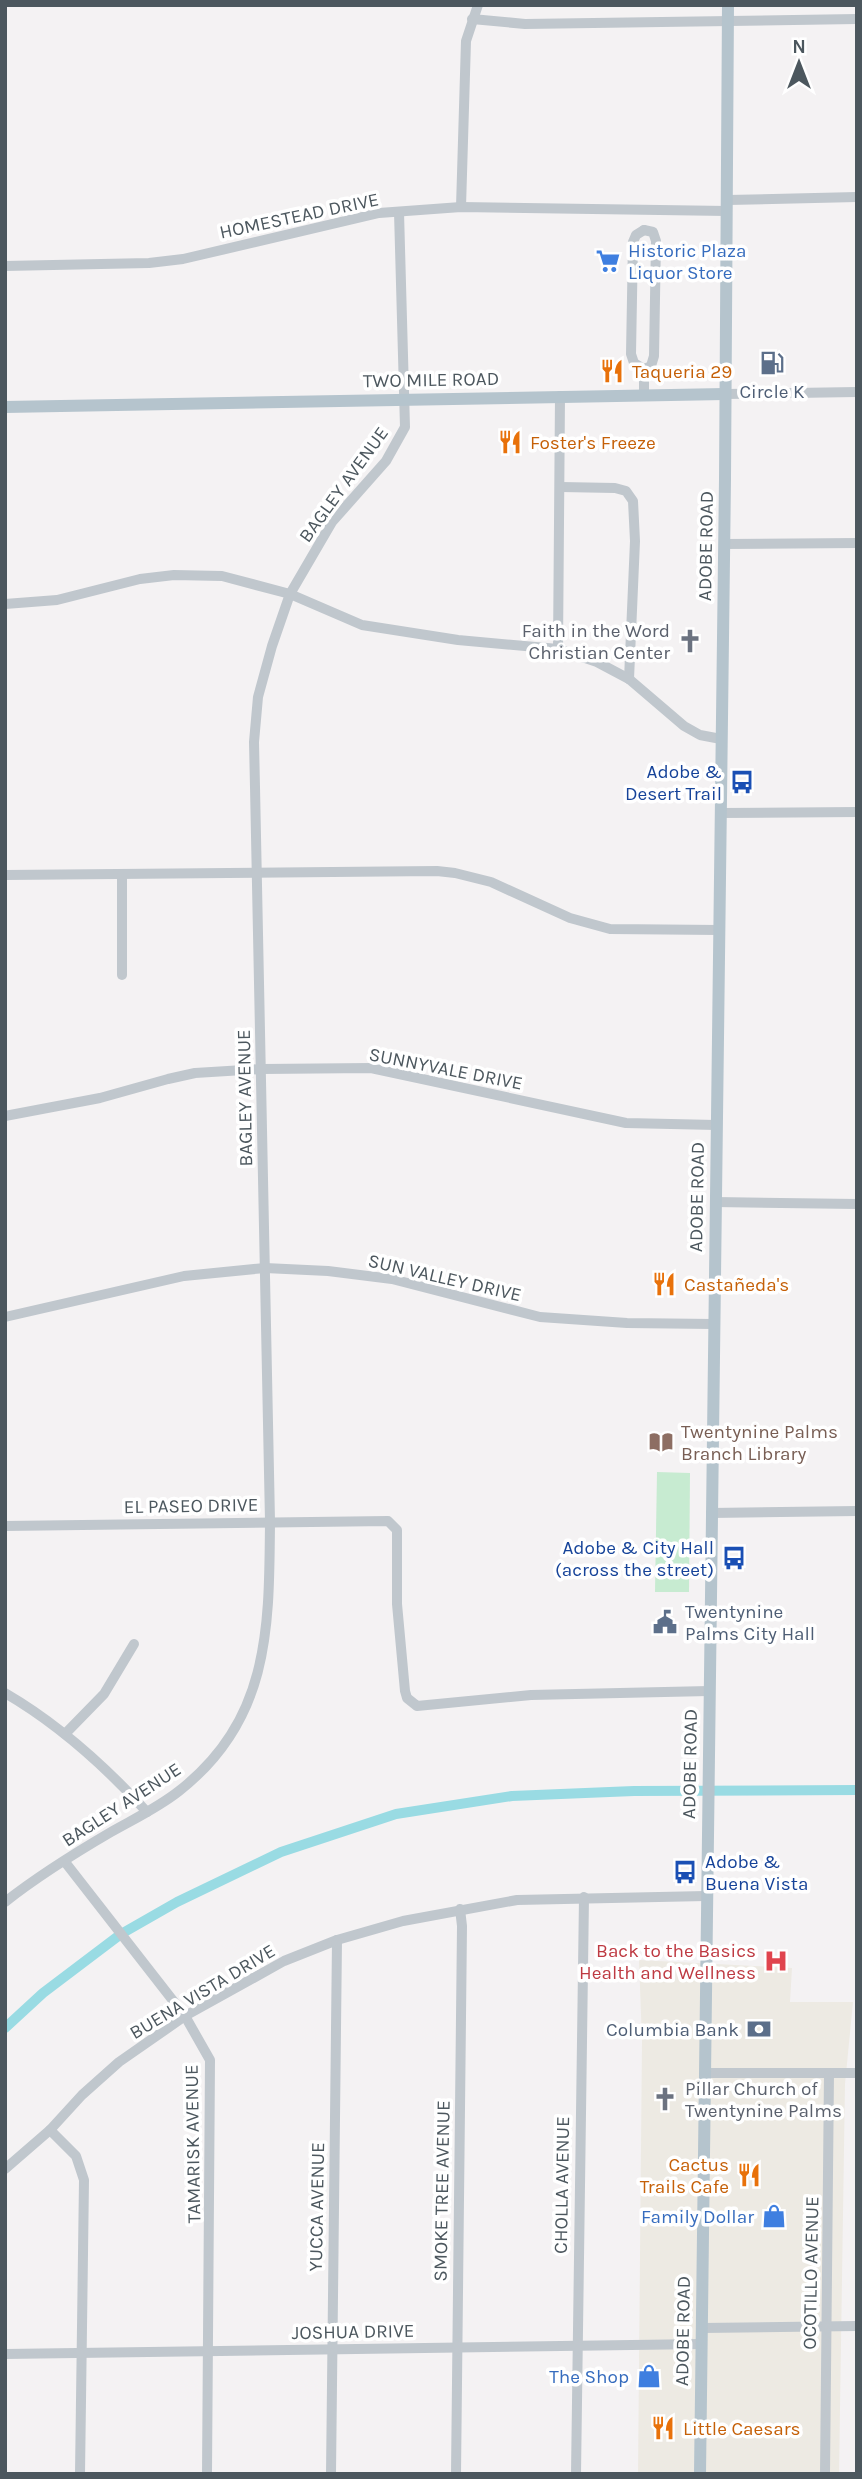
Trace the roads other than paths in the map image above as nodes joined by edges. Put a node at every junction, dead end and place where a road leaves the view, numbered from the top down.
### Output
1 (478, 5) edge
2 (728, 5) edge
3 (472, 19) junction
4 (857, 19) edge
5 (728, 22) junction
6 (857, 197) edge
7 (728, 206) junction
8 (461, 207) junction
9 (645, 211) junction
10 (399, 212) junction
11 (645, 230) junction
12 (5, 266) edge
13 (644, 369) junction
14 (857, 392) edge
15 (644, 394) junction
16 (725, 394) junction
17 (561, 396) junction
18 (404, 399) junction
19 (5, 407) edge
20 (561, 487) junction
21 (857, 543) edge
22 (724, 544) junction
23 (290, 594) junction
24 (5, 604) edge
25 (558, 649) junction
26 (629, 679) junction
27 (721, 739) junction
28 (857, 812) edge
29 (720, 813) junction
30 (257, 873) junction
31 (5, 875) edge
32 (122, 875) junction
33 (719, 930) junction
34 (122, 975) dead end
35 (262, 1069) junction
36 (5, 1116) edge
37 (716, 1125) junction
38 (715, 1202) junction
39 (857, 1204) edge
40 (265, 1268) junction
41 (5, 1317) edge
42 (713, 1324) junction
43 (857, 1511) edge
44 (711, 1513) junction
45 (270, 1521) junction
46 (5, 1526) edge
47 (134, 1644) dead end
48 (709, 1690) junction
49 (5, 1693) edge
50 (65, 1734) junction
51 (147, 1812) junction
52 (65, 1862) junction
53 (706, 1896) junction
54 (584, 1897) junction
55 (5, 1902) edge
56 (460, 1909) junction
57 (337, 1940) junction
58 (185, 2016) junction
59 (705, 2073) junction
60 (829, 2073) junction
61 (857, 2073) edge
62 (50, 2130) junction
63 (5, 2169) edge
64 (827, 2326) junction
65 (857, 2326) edge
66 (702, 2328) junction
67 (576, 2344) junction
68 (702, 2344) junction
69 (457, 2347) junction
70 (332, 2349) junction
71 (209, 2351) junction
72 (81, 2353) junction
73 (5, 2354) edge
74 (80, 2474) edge
75 (207, 2474) edge
76 (331, 2474) edge
77 (456, 2474) edge
78 (576, 2474) edge
79 (700, 2474) edge
80 (825, 2474) edge

1 - 3 street
2 - 5 main road, ADOBE ROAD
3 - 5 street
3 - 8 street
4 - 5 street
5 - 7 main road, ADOBE ROAD
6 - 7 street, HOMESTEAD DRIVE
7 - 9 street, HOMESTEAD DRIVE
7 - 16 main road, ADOBE ROAD
8 - 9 street, HOMESTEAD DRIVE
8 - 10 street, HOMESTEAD DRIVE
9 - 11 street
10 - 12 street, HOMESTEAD DRIVE
10 - 18 street, BAGLEY AVENUE
11 - 13 street
11 - 13 street
13 - 15 street
14 - 16 street, TWO MILE ROAD
15 - 16 main road, TWO MILE ROAD
15 - 17 main road, TWO MILE ROAD
16 - 22 main road, ADOBE ROAD
17 - 18 main road, TWO MILE ROAD
17 - 20 street
18 - 19 main road, TWO MILE ROAD
18 - 23 street, BAGLEY AVENUE
20 - 25 street
20 - 26 street
21 - 22 street
22 - 27 main road, ADOBE ROAD
23 - 24 street
23 - 25 street
23 - 30 street, BAGLEY AVENUE
25 - 26 street
26 - 27 street
27 - 29 main road, ADOBE ROAD
28 - 29 street
29 - 33 main road, ADOBE ROAD
30 - 32 street
30 - 33 street
30 - 35 street, BAGLEY AVENUE
31 - 32 street
32 - 34 street
33 - 37 main road, ADOBE ROAD
35 - 36 street, SUNNYVALE DRIVE
35 - 37 street, SUNNYVALE DRIVE
35 - 40 street, BAGLEY AVENUE
37 - 38 main road, ADOBE ROAD
38 - 39 street
38 - 42 main road, ADOBE ROAD
40 - 41 street, SUN VALLEY DRIVE
40 - 42 street, SUN VALLEY DRIVE
40 - 45 street, BAGLEY AVENUE
42 - 44 main road, ADOBE ROAD
43 - 44 street
44 - 48 main road, ADOBE ROAD
45 - 46 street, EL PASEO DRIVE
45 - 48 street, EL PASEO DRIVE
45 - 51 street, BAGLEY AVENUE
47 - 50 street
48 - 53 main road, ADOBE ROAD
49 - 50 street
50 - 51 street
51 - 52 street, BAGLEY AVENUE
52 - 55 street, BAGLEY AVENUE
52 - 58 street, TAMARISK AVENUE
53 - 54 street, BUENA VISTA DRIVE
53 - 59 main road, ADOBE ROAD
54 - 56 street, BUENA VISTA DRIVE
54 - 67 street, CHOLLA AVENUE
56 - 57 street, BUENA VISTA DRIVE
56 - 69 street, SMOKE TREE AVENUE
57 - 58 street, BUENA VISTA DRIVE
57 - 70 street, YUCCA AVENUE
58 - 62 street, BUENA VISTA DRIVE
58 - 71 street, TAMARISK AVENUE
59 - 60 street
59 - 66 main road, ADOBE ROAD
60 - 61 street
60 - 64 street, OCOTILLO AVENUE
62 - 63 street, BUENA VISTA DRIVE
62 - 72 street
64 - 65 street
64 - 66 street
64 - 80 street, OCOTILLO AVENUE
66 - 68 main road, ADOBE ROAD
67 - 68 street, JOSHUA DRIVE
67 - 69 street, JOSHUA DRIVE
67 - 78 street, CHOLLA AVENUE
68 - 79 main road, ADOBE ROAD
69 - 70 street, JOSHUA DRIVE
69 - 77 street, SMOKE TREE AVENUE
70 - 71 street, JOSHUA DRIVE
70 - 76 street, YUCCA AVENUE
71 - 72 street, JOSHUA DRIVE
71 - 75 street, TAMARISK AVENUE
72 - 73 street, JOSHUA DRIVE
72 - 74 street

